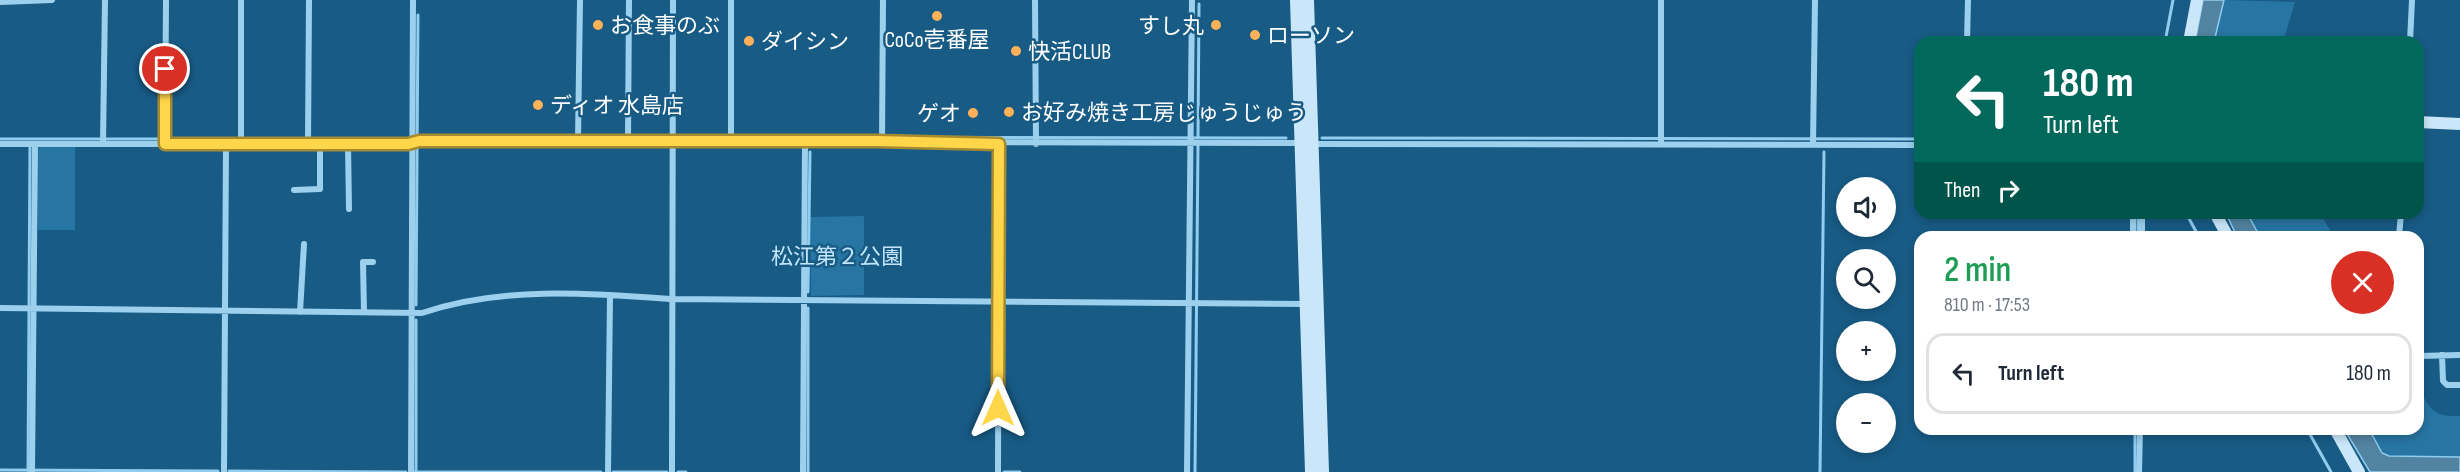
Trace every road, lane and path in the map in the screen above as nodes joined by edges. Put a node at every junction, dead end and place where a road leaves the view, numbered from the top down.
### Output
1 (52, 0) edge
2 (105, 0) edge
3 (166, 0) edge
4 (241, 0) edge
5 (309, 0) edge
6 (413, 0) edge
7 (580, 0) edge
8 (629, 0) edge
9 (673, 0) edge
10 (731, 0) edge
11 (883, 0) edge
12 (1035, 0) edge
13 (1192, 0) edge
14 (1296, 0) edge
15 (1308, 0) edge
16 (1661, 0) edge
17 (1815, 0) edge
18 (1968, 0) edge
19 (2197, 0) edge
20 (2412, 0) edge
21 (0, 2) edge
22 (1967, 36) edge
23 (2190, 36) edge
24 (2410, 36) edge
25 (2424, 122) edge
26 (2460, 124) edge
27 (578, 138) junction
28 (628, 138) junction
29 (731, 138) junction
30 (882, 139) junction
31 (1036, 139) junction
32 (103, 140) junction
33 (415, 140) junction
34 (1661, 140) junction
35 (165, 141) junction
36 (241, 141) junction
37 (308, 141) junction
38 (673, 141) junction
39 (805, 141) junction
40 (1194, 141) junction
41 (1813, 141) junction
42 (1306, 143) junction
43 (0, 144) edge
44 (32, 144) junction
45 (226, 144) junction
46 (320, 144) junction
47 (348, 144) junction
48 (999, 144) junction
49 (1914, 145) edge
50 (294, 190) dead end
51 (349, 208) dead end
52 (304, 244) dead end
53 (373, 262) dead end
54 (610, 295) junction
55 (671, 299) junction
56 (804, 300) junction
57 (998, 302) junction
58 (1194, 302) junction
59 (1312, 304) junction
60 (0, 308) edge
61 (30, 308) junction
62 (225, 311) junction
63 (300, 312) junction
64 (364, 312) junction
65 (412, 313) junction
66 (2442, 355) junction
67 (2460, 355) edge
68 (2424, 356) edge
69 (2460, 385) edge
70 (2140, 435) edge
71 (2338, 435) edge
72 (32, 470) edge
73 (1187, 471) edge
74 (2139, 471) edge
75 (224, 472) edge
76 (411, 472) edge
77 (608, 472) edge
78 (672, 472) edge
79 (802, 472) edge
80 (998, 472) edge
81 (1311, 472) edge
82 (1323, 472) edge
83 (2359, 472) edge

1 - 21 street
2 - 32 street
3 - 35 street
4 - 36 street
5 - 37 street
6 - 33 street
7 - 27 street
8 - 28 street
9 - 38 street
10 - 29 street
11 - 30 street
12 - 31 street
13 - 40 street
14 - 42 street
15 - 42 street
16 - 34 street
17 - 41 street
18 - 22 street
19 - 23 street
20 - 24 street
25 - 26 street
27 - 28 street
27 - 33 street
28 - 38 street
29 - 38 street
29 - 39 street
30 - 39 street
30 - 48 street
31 - 40 street
31 - 48 street
32 - 35 street
32 - 44 street
33 - 47 street
33 - 65 street
34 - 41 street
34 - 42 street
35 - 45 street
36 - 37 street
36 - 45 street
37 - 46 street
38 - 55 street
39 - 56 street
40 - 42 street
40 - 58 street
41 - 49 street
42 - 59 street
43 - 44 street
44 - 61 street
45 - 62 street
46 - 47 street
46 - 50 street
47 - 51 street
48 - 57 street
52 - 63 street
53 - 64 street
54 - 55 street
54 - 65 street
54 - 77 street
55 - 56 street
55 - 78 street
56 - 57 street
56 - 79 street
57 - 58 street
57 - 80 street
58 - 59 street
58 - 73 street
59 - 81 street
59 - 82 street
60 - 61 street
61 - 62 street
61 - 72 street
62 - 63 street
62 - 75 street
63 - 64 street
64 - 65 street
65 - 76 street
66 - 67 street
66 - 68 street
66 - 69 street
70 - 74 street
71 - 83 street

